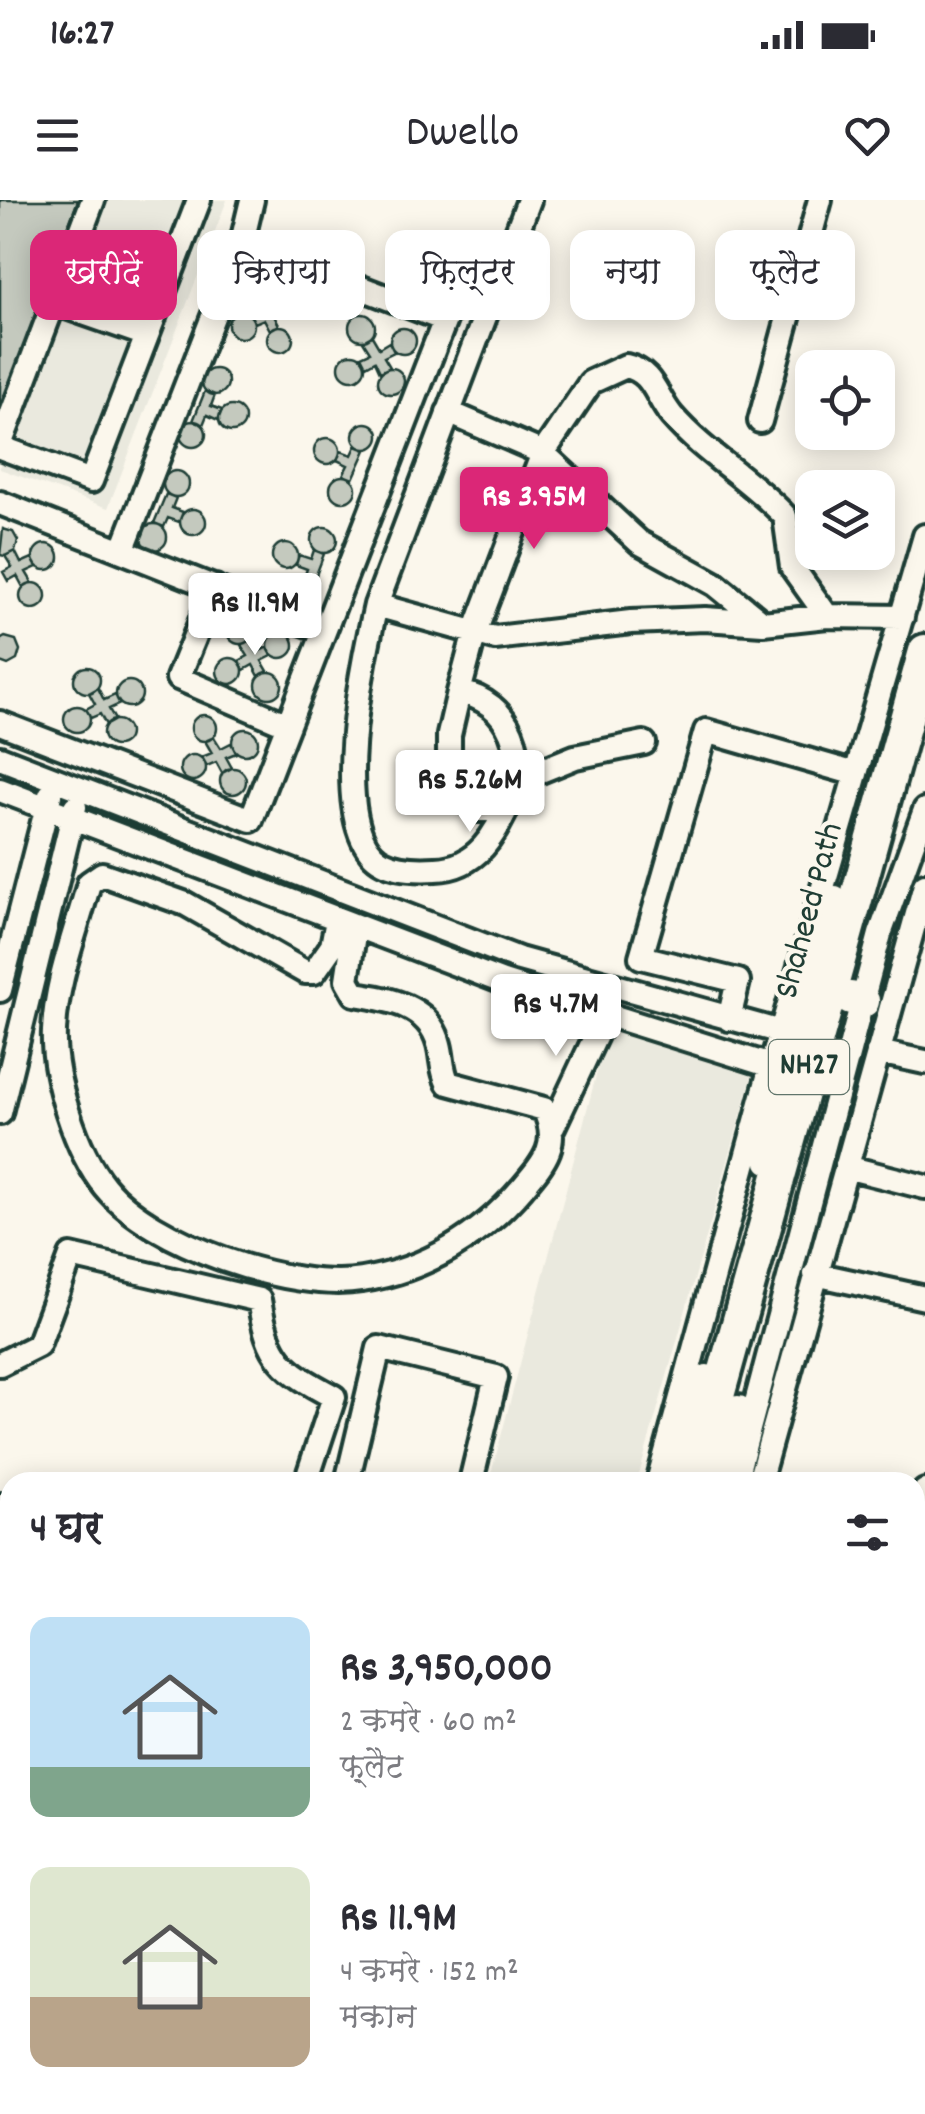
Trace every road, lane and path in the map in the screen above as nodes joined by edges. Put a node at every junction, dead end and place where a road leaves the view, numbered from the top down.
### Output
1 (92, 200) edge
2 (200, 200) edge
3 (252, 200) edge
4 (529, 200) edge
5 (820, 200) edge
6 (81, 230) edge
7 (245, 230) edge
8 (365, 289) edge
9 (47, 320) edge
10 (105, 320) edge
11 (212, 320) edge
12 (147, 335) junction
13 (448, 412) junction
14 (760, 420) dead end
15 (0, 446) edge
16 (543, 453) junction
17 (0, 504) edge
18 (925, 536) edge
19 (122, 550) junction
20 (215, 587) junction
21 (376, 605) junction
22 (827, 616) junction
23 (902, 617) junction
24 (763, 624) junction
25 (324, 632) junction
26 (475, 632) junction
27 (925, 651) edge
28 (459, 692) junction
29 (0, 723) edge
30 (288, 725) junction
31 (925, 733) edge
32 (866, 741) junction
33 (644, 744) dead end
34 (0, 758) edge
35 (856, 774) junction
36 (54, 779) junction
37 (80, 789) junction
38 (0, 790) edge
39 (514, 790) junction
40 (46, 808) junction
41 (925, 810) edge
42 (72, 818) junction
43 (250, 820) junction
44 (240, 850) junction
45 (901, 870) junction
46 (925, 875) edge
47 (925, 885) edge
48 (845, 899) junction
49 (346, 924) junction
50 (0, 990) edge
51 (857, 999) junction
52 (606, 1014) junction
53 (729, 1019) junction
54 (780, 1032) junction
55 (878, 1052) junction
56 (925, 1062) edge
57 (770, 1066) junction
58 (0, 1113) edge
59 (553, 1126) junction
60 (846, 1167) junction
61 (925, 1188) edge
62 (816, 1274) junction
63 (925, 1298) edge
64 (0, 1364) edge
65 (309, 1472) edge
66 (349, 1472) edge
67 (473, 1472) edge
68 (661, 1472) edge
69 (679, 1472) edge
70 (697, 1472) edge
71 (721, 1472) edge
72 (738, 1472) edge
73 (762, 1472) edge

1 - 6 street
2 - 12 street
3 - 7 street
4 - 13 street
5 - 14 street
8 - 25 street
9 - 15 street
10 - 12 street
11 - 19 street
12 - 15 street
13 - 16 street
13 - 21 street
16 - 22 street
16 - 24 street
16 - 26 street
17 - 19 street
18 - 23 street
19 - 20 street
20 - 25 street
20 - 30 street
21 - 26 street
21 - 39 street
22 - 23 street
22 - 24 street
23 - 32 street
24 - 26 street
25 - 30 street
26 - 28 street
27 - 48 highway, Shaheed Path / NH27
28 - 39 street
28 - 39 street
29 - 43 street
30 - 43 street
31 - 51 highway, Shaheed Path / NH27
32 - 35 street
32 - 48 street
33 - 39 street
34 - 36 street
35 - 53 street
35 - 54 street
36 - 37 street
36 - 40 street
37 - 42 street
37 - 44 street
38 - 40 street
40 - 42 street
40 - 50 street
41 - 45 street
42 - 49 street
42 - 58 street
43 - 44 street
44 - 53 street
45 - 46 street
45 - 51 street
47 - 55 street
48 - 69 street
48 - 70 highway, Shaheed Path / NH27
49 - 52 street
49 - 59 street
49 - 59 street
51 - 71 highway, Shaheed Path / NH27
51 - 72 street
52 - 57 street
52 - 59 street
53 - 54 street
54 - 57 street
55 - 56 street
55 - 60 street
57 - 68 street
60 - 61 street
60 - 62 street
62 - 63 street
62 - 73 street
64 - 65 street
66 - 67 street

